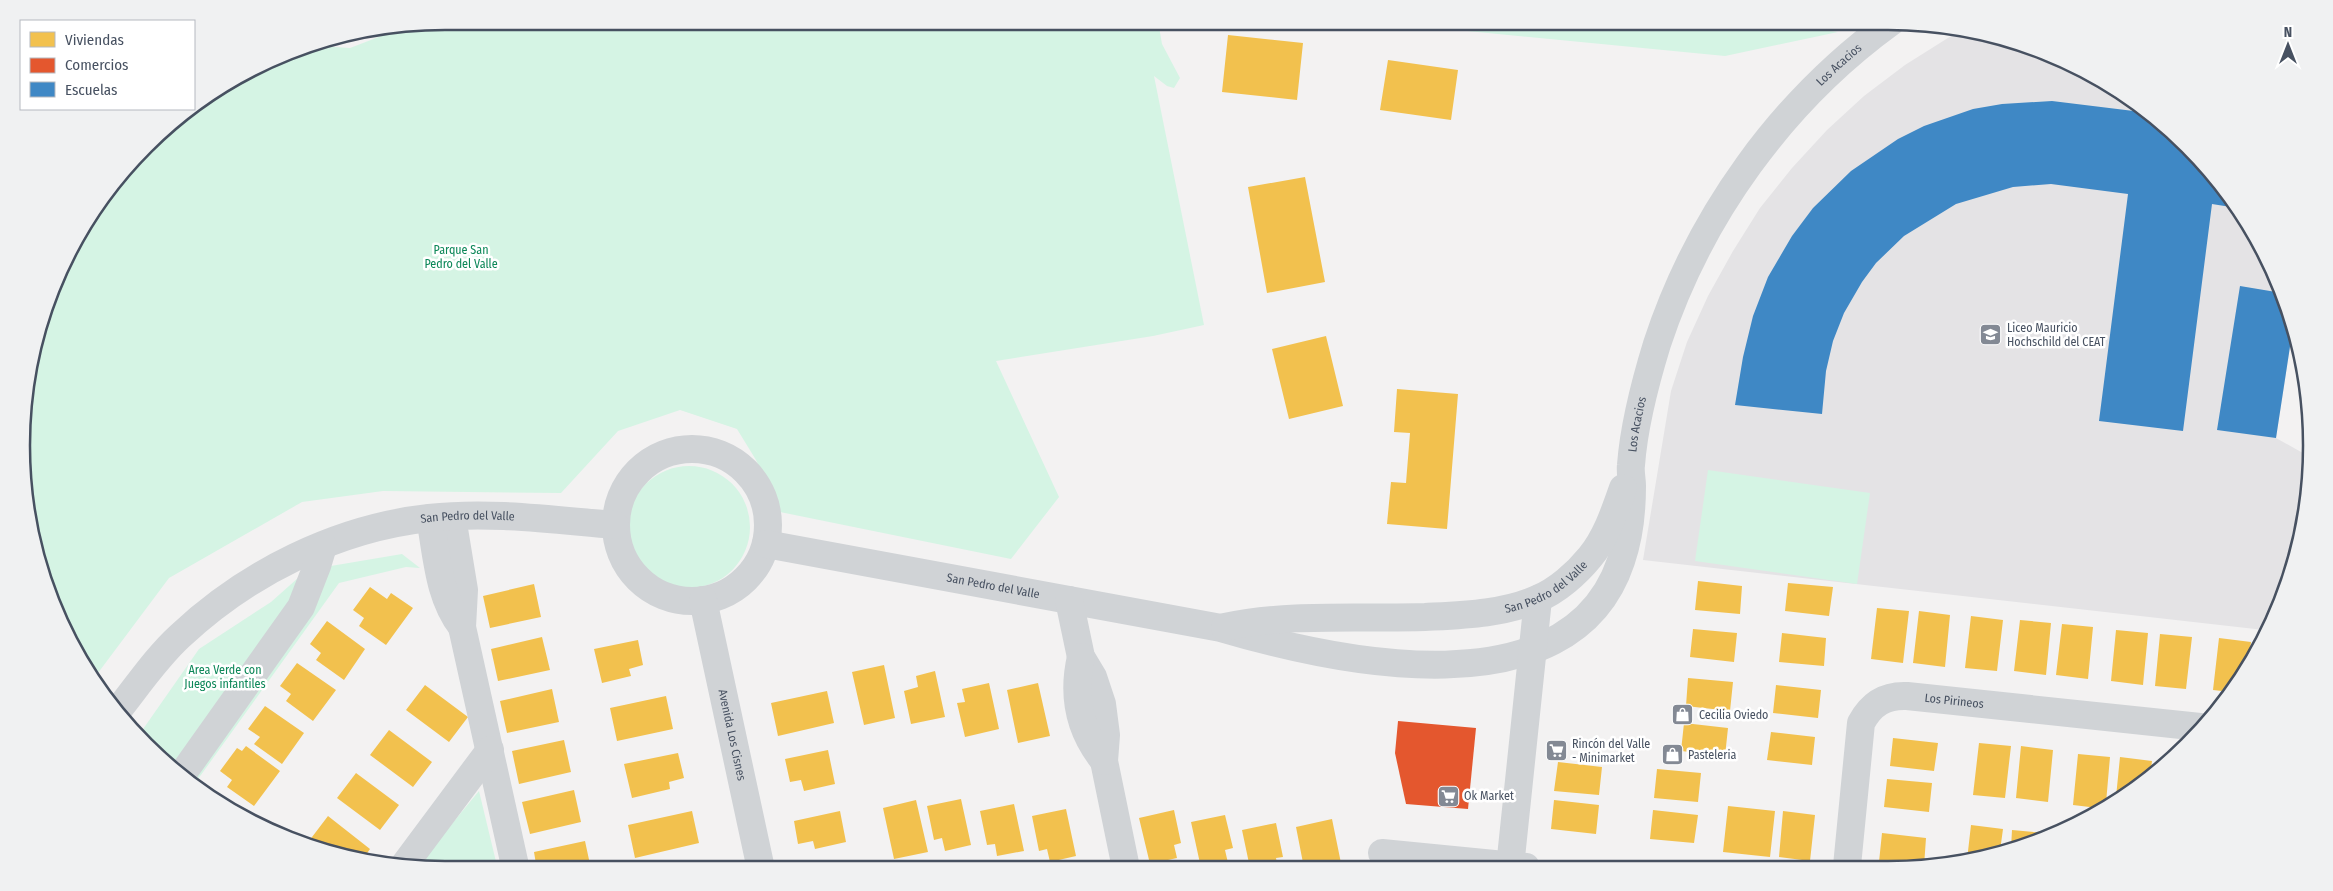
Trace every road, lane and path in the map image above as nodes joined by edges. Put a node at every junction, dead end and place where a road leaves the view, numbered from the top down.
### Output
1 (1881, 30) edge
2 (1631, 467) junction
3 (441, 517) junction
4 (615, 525) junction
5 (766, 544) junction
6 (323, 546) junction
7 (1538, 599) junction
8 (703, 600) junction
9 (1069, 600) junction
10 (1398, 618) junction
11 (1221, 628) junction
12 (1533, 650) junction
13 (1400, 662) junction
14 (122, 705) edge
15 (2193, 726) edge
16 (490, 750) junction
17 (186, 769) edge
18 (1382, 853) dead end
19 (409, 859) edge
20 (514, 861) edge
21 (760, 861) edge
22 (1125, 861) edge
23 (1458, 861) edge
24 (1515, 861) edge
25 (1847, 861) edge

1 - 2 street, Los Acacios
2 - 7 street, San Pedro del Valle
2 - 12 street, Los Acacios
3 - 4 street, San Pedro del Valle
3 - 6 street, San Pedro del Valle
3 - 16 street
4 - 5 street
4 - 8 street
5 - 8 street
5 - 9 street, San Pedro del Valle
6 - 14 street, San Pedro del Valle
6 - 17 street
7 - 10 street, San Pedro del Valle
7 - 12 street
8 - 21 street, Avenida Los Cisnes
9 - 11 street, San Pedro del Valle
9 - 22 street
10 - 11 street, San Pedro del Valle
10 - 13 street
11 - 13 street, San Pedro del Valle
12 - 13 street, San Pedro del Valle
12 - 24 street
15 - 25 street, Los Pirineos
16 - 19 street
16 - 20 street
18 - 23 street

